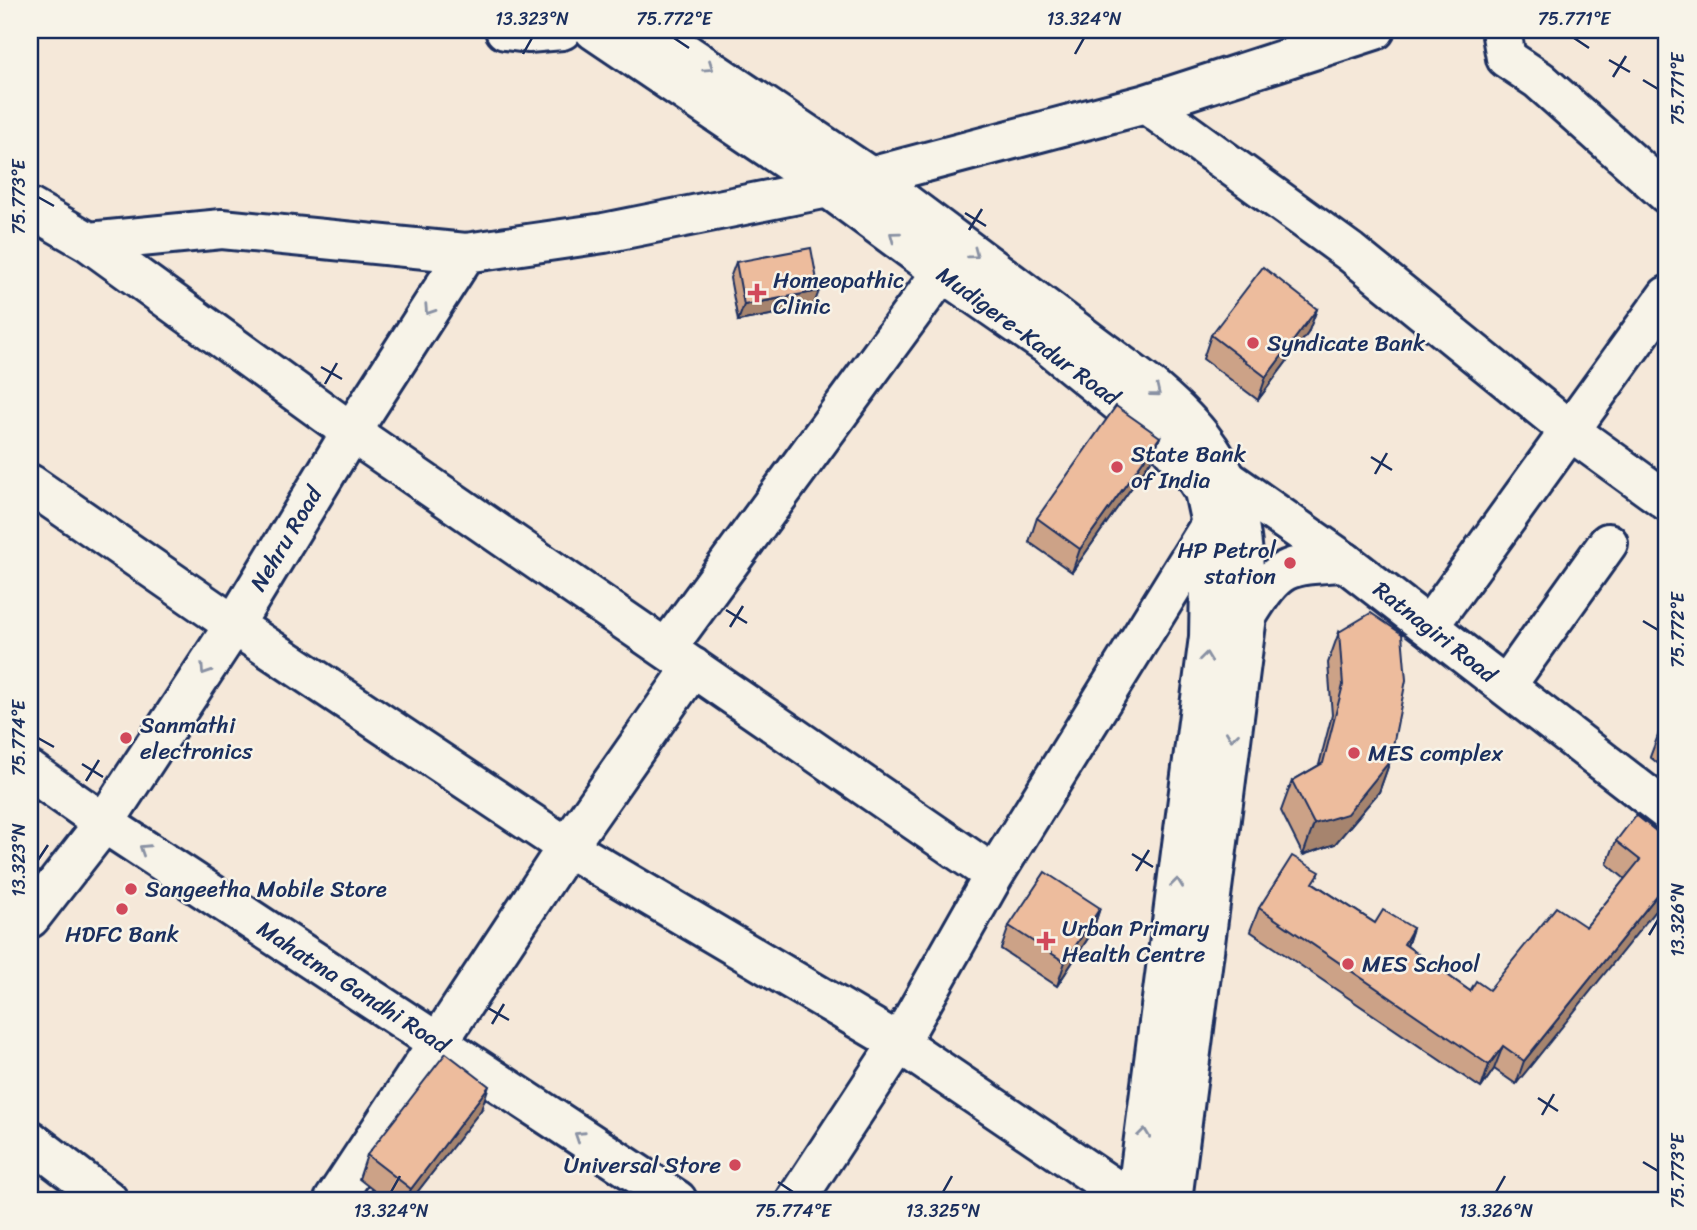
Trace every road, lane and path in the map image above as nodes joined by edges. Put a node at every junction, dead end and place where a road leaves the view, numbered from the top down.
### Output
1 (505, 30) edge
2 (562, 30) edge
3 (594, 30) edge
4 (651, 30) edge
5 (1375, 30) edge
6 (1502, 30) edge
7 (1146, 104) junction
8 (869, 176) junction
9 (828, 188) junction
10 (1667, 194) edge
11 (30, 208) edge
12 (89, 242) junction
13 (466, 253) junction
14 (942, 272) junction
15 (1667, 296) edge
16 (1569, 430) junction
17 (351, 432) junction
18 (1210, 476) junction
19 (30, 484) edge
20 (1667, 501) edge
21 (1211, 524) junction
22 (1608, 543) dead end
23 (1345, 562) junction
24 (1247, 616) junction
25 (234, 625) junction
26 (1429, 626) junction
27 (680, 658) junction
28 (1506, 686) junction
29 (30, 771) edge
30 (1667, 811) edge
31 (104, 823) junction
32 (567, 846) junction
33 (993, 875) junction
34 (30, 918) edge
35 (439, 1043) junction
36 (899, 1043) junction
37 (30, 1140) edge
38 (108, 1200) edge
39 (334, 1200) edge
40 (677, 1200) edge
41 (796, 1200) edge
42 (1133, 1200) edge
43 (1172, 1200) edge

1 - 2 main road
3 - 9 main road, Mudigere-Kadur Road
4 -> 8 main road, Mudigere-Kadur Road
5 - 7 main road
6 - 10 main road
7 - 8 main road
7 - 16 main road
8 - 9 main road
8 -> 18 main road, Mudigere-Kadur Road
9 - 13 main road
14 -> 9 main road, Mudigere-Kadur Road
11 - 12 main road
12 - 13 main road
12 - 17 main road
13 -> 17 main road, Nehru Road
14 - 18 main road, Mudigere-Kadur Road
14 - 27 main road
15 - 16 main road
16 - 20 main road
16 - 26 main road
17 - 25 main road, Nehru Road
17 - 27 main road
18 - 21 main road, Mudigere-Kadur Road
18 - 23 main road, Ratnagiri Road
18 - 24 main road, Mudigere-Kadur Road
19 - 25 main road
21 - 33 main road
42 -> 21 main road, Mudigere-Kadur Road
22 - 28 main road
23 - 24 main road
23 - 26 main road, Ratnagiri Road
24 -> 43 main road, Mudigere-Kadur Road
25 -> 31 main road, Nehru Road
25 - 32 main road
26 - 28 main road, Ratnagiri Road
27 - 32 main road
27 - 33 main road
28 - 30 main road, Ratnagiri Road
29 - 31 main road, Mahatma Gandhi Road
31 - 34 main road, Nehru Road
35 -> 31 main road, Mahatma Gandhi Road
32 - 35 main road
32 - 36 main road
33 - 36 main road
35 - 39 main road
40 -> 35 main road, Mahatma Gandhi Road
36 - 41 main road
36 - 42 main road
37 - 38 main road

